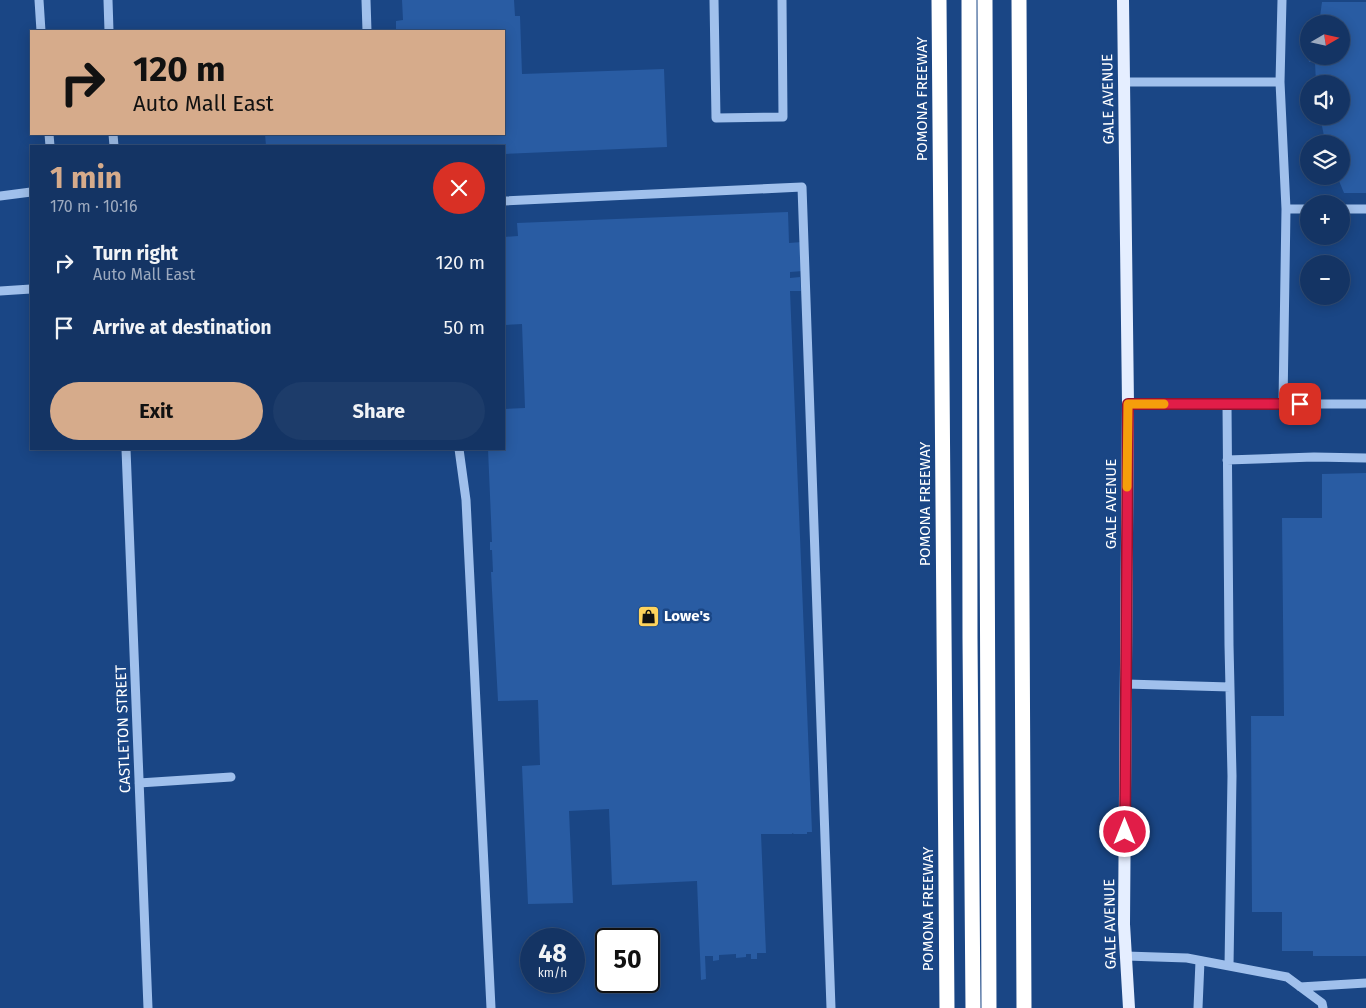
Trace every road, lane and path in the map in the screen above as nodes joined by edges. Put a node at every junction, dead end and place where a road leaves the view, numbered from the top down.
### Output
1 (39, 0) edge
2 (108, 0) edge
3 (366, 0) edge
4 (714, 0) edge
5 (782, 0) edge
6 (939, 0) edge
7 (969, 0) edge
8 (985, 0) edge
9 (1019, 0) edge
10 (1123, 0) edge
11 (1282, 0) edge
12 (42, 30) edge
13 (109, 30) edge
14 (368, 30) edge
15 (1124, 82) junction
16 (1280, 82) junction
17 (30, 192) edge
18 (0, 196) edge
19 (505, 201) edge
20 (1350, 208) edge
21 (1366, 208) edge
22 (1286, 209) junction
23 (1300, 209) edge
24 (30, 289) edge
25 (0, 290) edge
26 (1128, 404) junction
27 (1227, 404) junction
28 (1283, 404) junction
29 (1366, 404) edge
30 (126, 450) edge
31 (459, 450) edge
32 (1366, 458) edge
33 (1227, 460) junction
34 (1126, 684) junction
35 (1230, 688) junction
36 (231, 777) dead end
37 (139, 783) junction
38 (1126, 956) junction
39 (1200, 961) junction
40 (1229, 966) junction
41 (1366, 983) edge
42 (1300, 987) junction
43 (148, 1008) edge
44 (491, 1008) edge
45 (831, 1008) edge
46 (947, 1008) edge
47 (973, 1008) edge
48 (989, 1008) edge
49 (1024, 1008) edge
50 (1128, 1008) edge
51 (1198, 1008) edge
52 (1323, 1008) edge

1 - 12 street
2 - 13 street
3 - 14 street
4 - 5 street
6 - 46 highway, POMONA FREEWAY
7 - 47 highway
8 - 48 highway
9 - 49 highway
10 - 15 main road, GALE AVENUE
11 - 16 street
15 - 16 street
15 - 26 main road, GALE AVENUE
16 - 22 street
17 - 18 street
19 - 45 street
20 - 21 street
22 - 23 street
22 - 28 street
24 - 25 street
26 - 27 street
26 - 34 main road, GALE AVENUE
27 - 28 street
27 - 33 street
28 - 29 street
30 - 37 street, CASTLETON STREET
31 - 44 street
32 - 33 street
33 - 35 street
34 - 35 street
34 - 38 main road, GALE AVENUE
35 - 40 street
36 - 37 street
37 - 43 street, CASTLETON STREET
38 - 39 street
38 - 50 main road, GALE AVENUE
39 - 40 street
39 - 51 street
40 - 42 street
41 - 42 street
42 - 52 street

